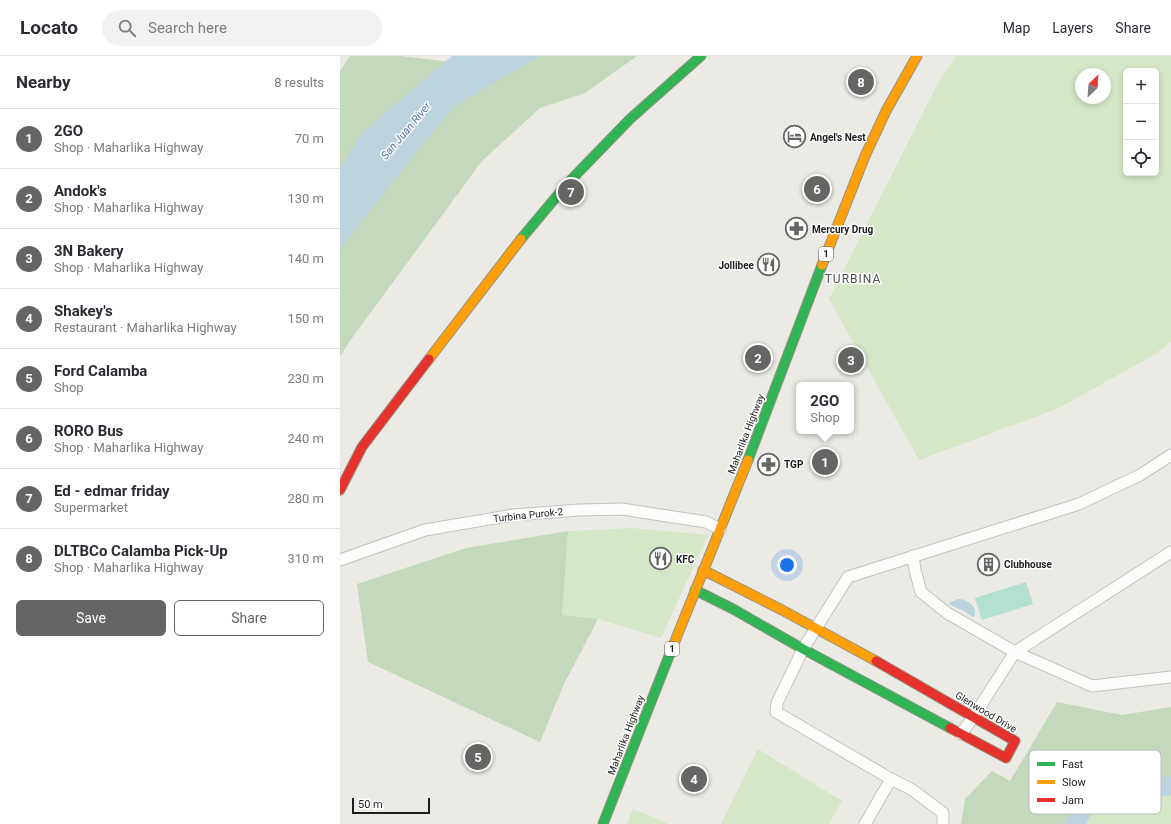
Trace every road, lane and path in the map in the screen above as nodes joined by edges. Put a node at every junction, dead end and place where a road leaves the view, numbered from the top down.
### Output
1 (701, 56) edge
2 (917, 56) edge
3 (1171, 455) edge
4 (340, 490) edge
5 (720, 529) junction
6 (1171, 552) edge
7 (913, 556) junction
8 (340, 560) edge
9 (703, 570) junction
10 (695, 590) junction
11 (816, 628) junction
12 (803, 649) junction
13 (1015, 652) junction
14 (1171, 677) edge
15 (974, 716) junction
16 (961, 734) junction
17 (891, 779) junction
18 (603, 824) edge
19 (865, 824) edge
20 (942, 824) edge

1 - 4 main road
2 - 5 main road, Maharlika Highway / 1
3 - 7 street
5 - 8 street, Turbina Purok-2
5 - 9 main road, Maharlika Highway / 1
6 - 13 street
7 - 11 street
7 - 13 street
9 - 10 main road, Maharlika Highway / 1
9 - 11 main road, Glenwood Drive
10 - 12 main road, Glenwood Drive
10 - 18 main road, Maharlika Highway / 1
11 - 12 street
11 - 15 main road, Glenwood Drive
12 - 16 main road, Glenwood Drive
12 - 17 street
13 - 14 street
13 - 15 street
15 - 16 street
15 - 16 main road, Glenwood Drive
17 - 19 street
17 - 20 street

